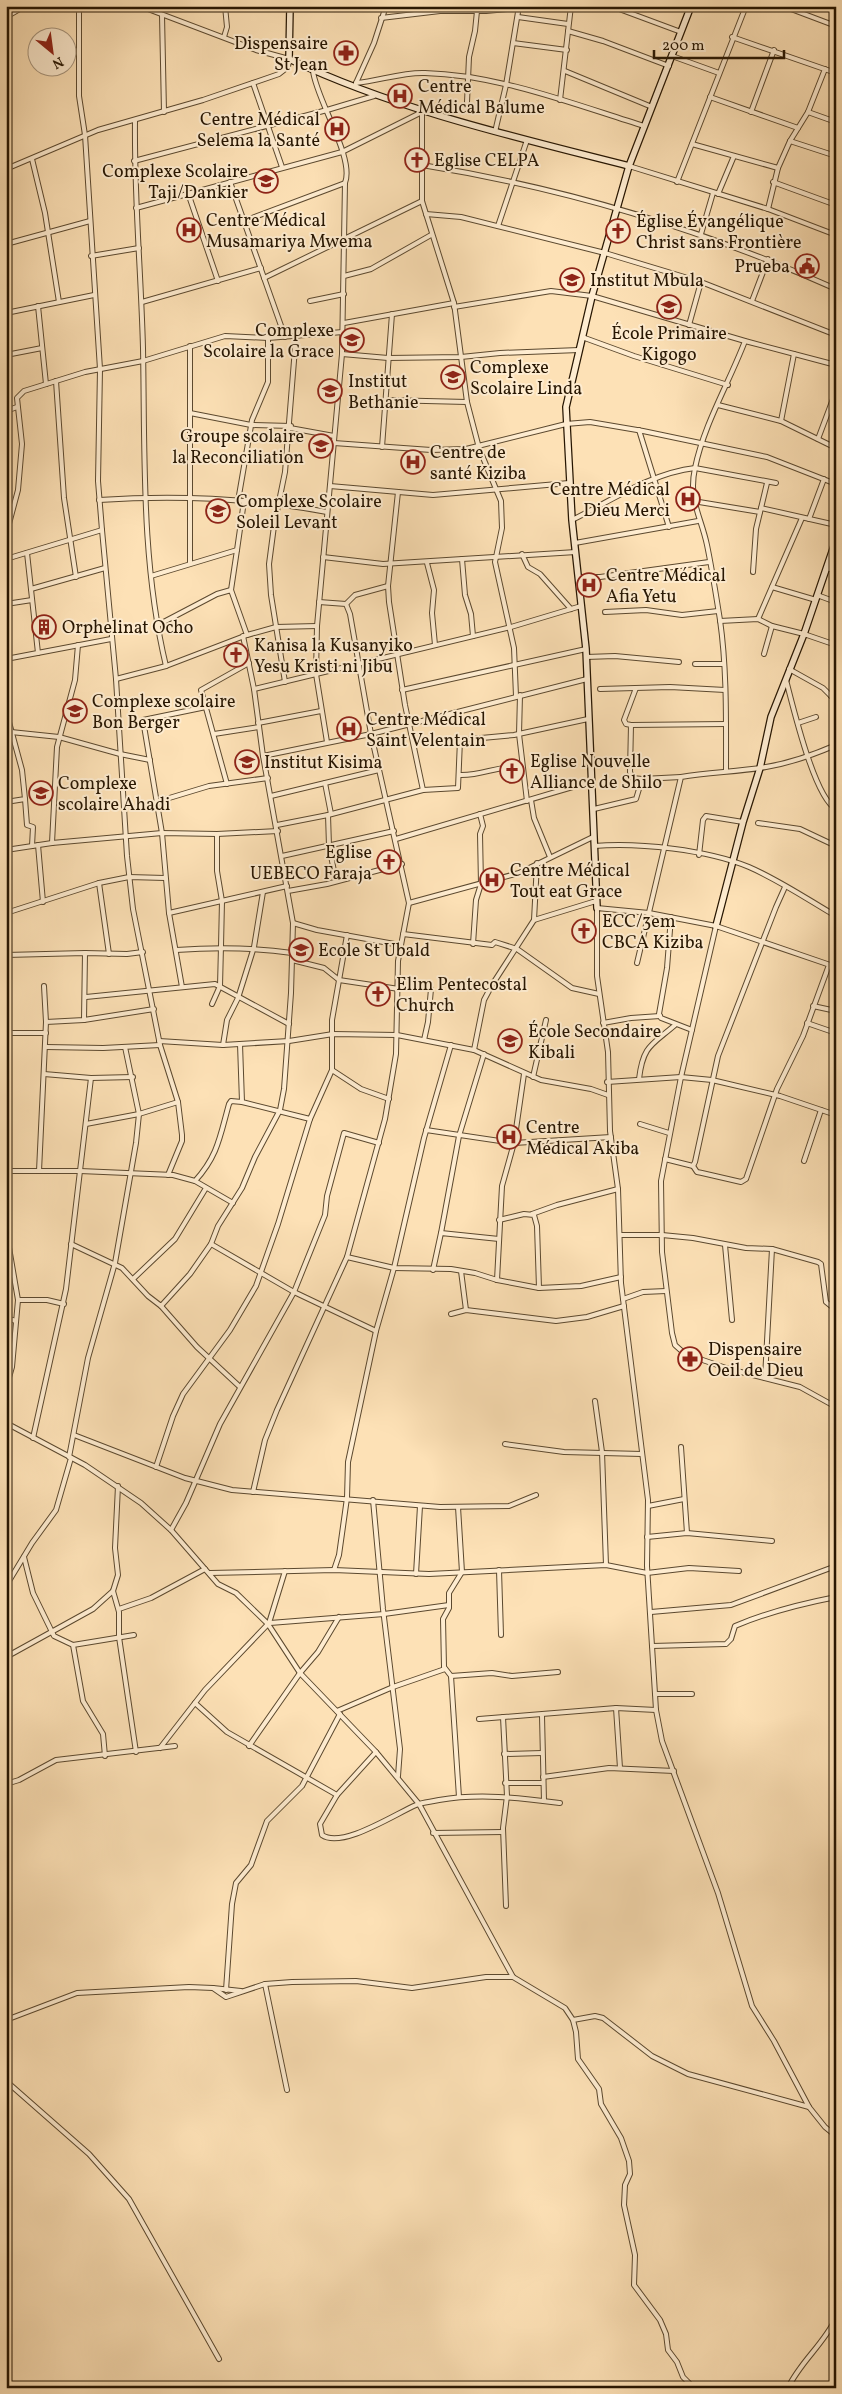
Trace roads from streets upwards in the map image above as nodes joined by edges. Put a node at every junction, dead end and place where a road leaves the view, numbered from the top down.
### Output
1 (25, 6) edge
2 (79, 6) edge
3 (140, 6) edge
4 (225, 6) edge
5 (290, 6) edge
6 (386, 6) edge
7 (571, 6) edge
8 (611, 6) edge
9 (691, 6) edge
10 (746, 6) edge
11 (782, 6) edge
12 (519, 7) edge
13 (477, 11) junction
14 (162, 15) junction
15 (7, 16) edge
16 (518, 17) junction
17 (381, 18) junction
18 (568, 24) junction
19 (836, 26) edge
20 (568, 31) junction
21 (681, 32) junction
22 (224, 37) junction
23 (732, 37) junction
24 (513, 44) junction
25 (566, 50) junction
26 (774, 50) junction
27 (672, 56) junction
28 (289, 59) junction
29 (669, 66) junction
30 (825, 69) junction
31 (313, 70) junction
32 (565, 72) junction
33 (719, 73) junction
34 (836, 73) edge
35 (468, 78) junction
36 (7, 81) edge
37 (254, 83) junction
38 (506, 85) junction
39 (355, 86) junction
40 (374, 96) junction
41 (710, 97) junction
42 (6, 98) edge
43 (560, 100) junction
44 (466, 102) dead end
45 (652, 107) junction
46 (326, 110) junction
47 (422, 110) junction
48 (164, 112) junction
49 (751, 112) junction
50 (808, 112) junction
51 (135, 121) junction
52 (836, 122) edge
53 (268, 125) junction
54 (644, 126) junction
55 (798, 128) junction
56 (495, 132) junction
57 (85, 135) junction
58 (527, 140) junction
59 (790, 141) junction
60 (692, 144) junction
61 (342, 152) junction
62 (734, 156) junction
63 (836, 156) edge
64 (32, 159) junction
65 (134, 161) junction
66 (422, 164) junction
67 (629, 166) junction
68 (282, 167) junction
69 (778, 168) junction
70 (6, 169) edge
71 (230, 182) junction
72 (513, 182) junction
73 (677, 182) junction
74 (773, 182) junction
75 (345, 183) junction
76 (188, 193) junction
77 (716, 193) junction
78 (422, 201) junction
79 (836, 205) edge
80 (136, 208) junction
81 (768, 209) junction
82 (618, 210) junction
83 (426, 214) junction
84 (90, 221) junction
85 (244, 221) junction
86 (498, 226) junction
87 (49, 230) junction
88 (431, 234) junction
89 (701, 234) junction
90 (836, 235) edge
91 (343, 239) junction
92 (6, 244) edge
93 (139, 248) junction
94 (606, 254) junction
95 (92, 256) junction
96 (768, 259) junction
97 (261, 268) junction
98 (344, 276) junction
99 (264, 278) junction
100 (218, 281) junction
101 (701, 282) junction
102 (836, 288) edge
103 (344, 294) junction
104 (94, 295) junction
105 (592, 296) junction
106 (310, 301) dead end
107 (752, 301) junction
108 (59, 302) junction
109 (142, 302) junction
110 (454, 305) junction
111 (38, 306) junction
112 (6, 313) edge
113 (392, 314) junction
114 (344, 324) junction
115 (689, 325) junction
116 (343, 332) junction
117 (836, 335) edge
118 (296, 336) junction
119 (285, 337) junction
120 (268, 338) junction
121 (582, 338) junction
122 (745, 341) junction
123 (190, 346) junction
124 (42, 348) junction
125 (579, 350) junction
126 (342, 354) junction
127 (794, 354) junction
128 (6, 355) edge
129 (388, 358) junction
130 (461, 358) junction
131 (143, 361) junction
132 (836, 365) edge
133 (100, 369) junction
134 (56, 381) junction
135 (46, 384) junction
136 (728, 385) junction
137 (836, 391) edge
138 (385, 400) junction
139 (467, 402) junction
140 (718, 405) junction
141 (18, 407) junction
142 (6, 411) edge
143 (190, 413) junction
144 (781, 421) junction
145 (566, 424) junction
146 (251, 425) junction
147 (290, 427) junction
148 (639, 430) junction
149 (334, 436) junction
150 (818, 439) junction
151 (334, 443) junction
152 (702, 445) junction
153 (382, 447) junction
154 (479, 448) junction
155 (836, 448) edge
156 (695, 468) junction
157 (824, 479) junction
158 (654, 480) junction
159 (570, 483) junction
160 (767, 483) junction
161 (776, 483) dead end
162 (836, 484) edge
163 (330, 486) junction
164 (497, 491) junction
165 (398, 492) junction
166 (146, 497) junction
167 (190, 499) junction
168 (99, 500) junction
169 (238, 501) junction
170 (244, 501) junction
171 (693, 501) junction
172 (279, 503) junction
173 (6, 510) edge
174 (13, 510) junction
175 (761, 510) junction
176 (327, 512) junction
177 (802, 518) junction
178 (809, 519) junction
179 (572, 520) junction
180 (698, 521) junction
181 (836, 525) edge
182 (669, 527) junction
183 (102, 530) junction
184 (6, 534) edge
185 (836, 540) edge
186 (69, 542) junction
187 (575, 543) junction
188 (237, 550) junction
189 (6, 552) edge
190 (576, 552) junction
191 (27, 553) junction
192 (522, 554) junction
193 (495, 556) junction
194 (323, 557) junction
195 (7, 559) edge
196 (462, 560) junction
197 (709, 562) junction
198 (190, 563) junction
199 (391, 563) junction
200 (426, 563) junction
201 (105, 568) junction
202 (827, 568) junction
203 (836, 571) edge
204 (753, 572) dead end
205 (151, 576) junction
206 (76, 577) junction
207 (578, 577) junction
208 (388, 586) junction
209 (772, 587) junction
210 (31, 589) junction
211 (231, 590) junction
212 (817, 598) junction
213 (32, 600) junction
214 (319, 602) junction
215 (836, 602) edge
216 (6, 604) edge
217 (346, 604) junction
218 (582, 606) junction
219 (571, 609) junction
220 (718, 611) junction
221 (605, 612) dead end
222 (758, 619) junction
223 (720, 621) junction
224 (156, 626) junction
225 (317, 626) junction
226 (772, 626) junction
227 (276, 627) junction
228 (510, 627) junction
229 (804, 634) junction
230 (245, 636) junction
231 (473, 636) junction
232 (111, 640) junction
233 (78, 645) junction
234 (435, 645) junction
235 (836, 646) edge
236 (586, 649) junction
237 (38, 653) junction
238 (396, 654) junction
239 (764, 654) dead end
240 (586, 657) junction
241 (6, 659) edge
242 (679, 662) dead end
243 (250, 663) junction
244 (360, 663) junction
245 (695, 664) dead end
246 (724, 664) junction
247 (514, 665) junction
248 (166, 666) junction
249 (788, 669) junction
250 (316, 674) junction
251 (785, 678) junction
252 (116, 679) junction
253 (587, 680) junction
254 (285, 682) junction
255 (836, 686) edge
256 (254, 688) junction
257 (636, 688) junction
258 (600, 689) dead end
259 (402, 690) junction
260 (725, 690) junction
261 (518, 695) junction
262 (831, 696) junction
263 (836, 701) edge
264 (206, 708) junction
265 (6, 711) edge
266 (321, 711) junction
267 (816, 717) dead end
268 (588, 719) junction
269 (726, 724) junction
270 (798, 724) junction
271 (259, 725) junction
272 (408, 725) junction
273 (631, 725) junction
274 (11, 732) junction
275 (214, 734) junction
276 (371, 734) junction
277 (519, 734) junction
278 (59, 737) junction
279 (460, 740) junction
280 (327, 742) junction
281 (447, 744) dead end
282 (836, 746) edge
283 (120, 754) junction
284 (264, 756) junction
285 (808, 756) junction
286 (150, 760) junction
287 (522, 766) junction
288 (760, 768) junction
289 (379, 770) junction
290 (726, 771) junction
291 (459, 775) junction
292 (268, 778) junction
293 (642, 778) junction
294 (682, 778) junction
295 (593, 781) junction
296 (325, 783) junction
297 (226, 784) junction
298 (423, 790) junction
299 (271, 796) junction
300 (25, 799) junction
301 (387, 800) junction
302 (529, 801) junction
303 (6, 802) edge
304 (156, 802) junction
305 (594, 809) junction
306 (836, 809) edge
307 (480, 814) junction
308 (329, 815) junction
309 (743, 822) junction
310 (758, 823) dead end
311 (277, 825) junction
312 (278, 831) junction
313 (394, 832) junction
314 (162, 834) junction
315 (217, 834) junction
316 (593, 837) junction
317 (126, 838) junction
318 (396, 839) junction
319 (52, 843) junction
320 (38, 845) junction
321 (32, 846) junction
322 (329, 846) junction
323 (594, 846) junction
324 (836, 846) edge
325 (664, 848) junction
326 (6, 850) edge
327 (699, 855) junction
328 (282, 856) junction
329 (550, 857) junction
330 (733, 862) junction
331 (537, 863) junction
332 (402, 864) junction
333 (129, 878) junction
334 (165, 878) junction
335 (336, 881) junction
336 (99, 883) junction
337 (481, 884) junction
338 (786, 887) junction
339 (288, 888) junction
340 (263, 892) junction
341 (222, 901) junction
342 (596, 901) junction
343 (43, 902) junction
344 (409, 903) junction
345 (597, 908) junction
346 (6, 913) edge
347 (169, 913) junction
348 (649, 913) junction
349 (836, 916) edge
350 (671, 917) junction
351 (534, 920) junction
352 (293, 923) junction
353 (716, 926) junction
354 (347, 934) junction
355 (402, 934) junction
356 (762, 943) junction
357 (473, 944) junction
358 (400, 945) junction
359 (221, 946) junction
360 (254, 947) junction
361 (517, 949) junction
362 (176, 950) junction
363 (143, 952) junction
364 (85, 953) junction
365 (292, 953) junction
366 (109, 954) junction
367 (6, 955) edge
368 (292, 960) junction
369 (637, 963) dead end
370 (828, 966) junction
371 (836, 967) edge
372 (339, 980) junction
373 (44, 986) dead end
374 (220, 986) junction
375 (182, 987) junction
376 (150, 989) junction
377 (399, 989) junction
378 (431, 989) dead end
379 (600, 994) junction
380 (86, 997) junction
381 (238, 998) junction
382 (212, 1004) dead end
383 (813, 1006) junction
384 (154, 1008) junction
385 (836, 1011) edge
386 (660, 1016) junction
387 (84, 1020) junction
388 (546, 1020) dead end
389 (46, 1022) junction
390 (603, 1023) junction
391 (807, 1023) junction
392 (290, 1024) junction
393 (675, 1025) junction
394 (692, 1030) junction
395 (6, 1033) edge
396 (46, 1033) junction
397 (836, 1033) edge
398 (333, 1034) junction
399 (397, 1035) junction
400 (289, 1040) junction
401 (424, 1040) junction
402 (160, 1043) junction
403 (240, 1044) junction
404 (224, 1045) junction
405 (451, 1045) junction
406 (46, 1047) junction
407 (125, 1047) junction
408 (474, 1050) junction
409 (484, 1054) junction
410 (332, 1070) junction
411 (44, 1074) junction
412 (524, 1074) junction
413 (133, 1077) junction
414 (533, 1077) junction
415 (681, 1077) junction
416 (91, 1078) junction
417 (639, 1079) junction
418 (712, 1080) junction
419 (607, 1082) junction
420 (775, 1094) junction
421 (608, 1095) junction
422 (390, 1099) junction
423 (178, 1102) junction
424 (242, 1102) junction
425 (280, 1110) junction
426 (821, 1110) junction
427 (139, 1114) junction
428 (836, 1115) edge
429 (310, 1119) junction
430 (86, 1124) junction
431 (640, 1124) dead end
432 (426, 1130) junction
433 (669, 1133) junction
434 (459, 1136) junction
435 (611, 1137) junction
436 (379, 1142) junction
437 (514, 1144) junction
438 (665, 1159) junction
439 (804, 1162) dead end
440 (692, 1166) junction
441 (6, 1171) edge
442 (39, 1171) junction
443 (80, 1171) junction
444 (128, 1174) junction
445 (168, 1176) junction
446 (195, 1182) junction
447 (206, 1188) junction
448 (618, 1190) junction
449 (233, 1203) junction
450 (532, 1214) junction
451 (499, 1220) junction
452 (6, 1230) edge
453 (441, 1233) junction
454 (620, 1235) junction
455 (662, 1235) junction
456 (499, 1239) junction
457 (71, 1244) junction
458 (211, 1244) junction
459 (725, 1244) junction
460 (772, 1249) junction
461 (347, 1257) junction
462 (115, 1263) junction
463 (394, 1268) junction
464 (433, 1270) junction
465 (460, 1270) junction
466 (261, 1273) junction
467 (621, 1277) junction
468 (133, 1279) junction
469 (497, 1280) junction
470 (539, 1288) junction
471 (666, 1291) junction
472 (294, 1292) junction
473 (623, 1299) junction
474 (18, 1300) junction
475 (64, 1304) junction
476 (160, 1306) junction
477 (326, 1306) junction
478 (624, 1306) junction
479 (466, 1310) junction
480 (836, 1310) edge
481 (451, 1314) dead end
482 (6, 1318) edge
483 (732, 1320) dead end
484 (16, 1321) junction
485 (376, 1331) junction
486 (209, 1358) junction
487 (765, 1378) junction
488 (240, 1387) junction
489 (6, 1388) edge
490 (595, 1400) dead end
491 (836, 1407) edge
492 (6, 1423) edge
493 (74, 1435) junction
494 (33, 1438) junction
495 (505, 1444) dead end
496 (682, 1447) dead end
497 (602, 1452) junction
498 (642, 1454) junction
499 (70, 1457) junction
500 (156, 1467) junction
501 (196, 1481) junction
502 (118, 1486) junction
503 (253, 1492) junction
504 (536, 1495) dead end
505 (347, 1498) junction
506 (684, 1499) junction
507 (373, 1500) junction
508 (420, 1506) junction
509 (648, 1506) junction
510 (458, 1507) junction
511 (171, 1530) junction
512 (687, 1532) junction
513 (647, 1538) junction
514 (772, 1541) dead end
515 (24, 1557) junction
516 (606, 1565) junction
517 (836, 1566) edge
518 (205, 1569) junction
519 (334, 1570) junction
520 (499, 1570) junction
521 (285, 1572) junction
522 (462, 1572) junction
523 (647, 1572) junction
524 (739, 1572) dead end
525 (210, 1573) junction
526 (380, 1573) junction
527 (416, 1574) junction
528 (6, 1586) edge
529 (114, 1591) junction
530 (836, 1597) edge
531 (449, 1605) junction
532 (119, 1609) junction
533 (650, 1612) junction
534 (384, 1614) junction
535 (339, 1617) junction
536 (269, 1624) junction
537 (52, 1631) junction
538 (134, 1635) dead end
539 (501, 1635) dead end
540 (119, 1637) junction
541 (73, 1644) junction
542 (652, 1646) junction
543 (6, 1657) edge
544 (445, 1670) junction
545 (558, 1672) dead end
546 (300, 1673) junction
547 (451, 1676) junction
548 (393, 1687) junction
549 (655, 1694) junction
550 (692, 1694) dead end
551 (195, 1702) junction
552 (616, 1708) junction
553 (656, 1710) junction
554 (338, 1712) junction
555 (542, 1716) junction
556 (503, 1717) junction
557 (479, 1720) dead end
558 (175, 1746) dead end
559 (248, 1746) junction
560 (160, 1748) junction
561 (136, 1752) junction
562 (376, 1752) junction
563 (504, 1754) junction
564 (542, 1754) junction
565 (104, 1756) junction
566 (620, 1768) junction
567 (674, 1771) junction
568 (398, 1777) junction
569 (542, 1777) junction
570 (306, 1778) junction
571 (543, 1783) junction
572 (6, 1784) edge
573 (505, 1784) junction
574 (336, 1795) junction
575 (507, 1796) junction
576 (459, 1797) junction
577 (544, 1801) junction
578 (560, 1803) dead end
579 (419, 1804) junction
580 (503, 1832) junction
581 (433, 1833) junction
582 (506, 1906) dead end
583 (513, 1977) junction
584 (264, 1984) junction
585 (213, 1988) junction
586 (226, 1990) junction
587 (241, 1991) junction
588 (6, 2020) edge
589 (573, 2020) junction
590 (6, 2081) edge
591 (287, 2090) dead end
592 (809, 2107) junction
593 (836, 2136) edge
594 (836, 2318) edge
595 (219, 2359) dead end
596 (694, 2388) edge
597 (788, 2388) edge

1 - 15 street
2 - 57 street
3 - 14 street
4 - 22 street
5 - 28 street
6 - 17 street
7 - 18 street
8 - 21 street
9 - 21 street
10 - 23 street
11 - 19 street
12 - 13 street
12 - 16 street
13 - 17 street
13 - 35 street
14 - 22 street
14 - 48 street
15 - 36 street
16 - 18 street
16 - 24 street
17 - 39 street
18 - 20 street
20 - 25 street
20 - 29 street
21 - 27 street
22 - 28 street
23 - 26 street
23 - 33 street
24 - 25 street
24 - 38 street
25 - 32 street
26 - 30 street
26 - 49 street
27 - 29 street
27 - 33 street
28 - 31 street
28 - 37 street
29 - 45 street
30 - 34 street
30 - 50 street
31 - 39 street
31 - 46 street
32 - 43 street
32 - 45 street
33 - 41 street
35 - 38 street
35 - 39 street
35 - 44 street
36 - 42 street
37 - 48 street
37 - 53 street
38 - 43 street
38 - 56 street
39 - 40 street
40 - 46 street
40 - 47 street
41 - 49 street
41 - 60 street
43 - 54 street
45 - 54 street
46 - 53 street
46 - 61 street
47 - 56 street
47 - 61 street
47 - 66 street
48 - 51 street
49 - 55 street
50 - 52 street
50 - 55 street
51 - 57 street
51 - 65 street
53 - 65 street
53 - 68 street
54 - 67 street
55 - 59 street
56 - 58 street
57 - 64 street
57 - 84 street
58 - 67 street
58 - 72 street
59 - 63 street
59 - 69 street
60 - 62 street
60 - 73 street
61 - 68 street
61 - 75 street
62 - 69 street
62 - 77 street
64 - 70 street
64 - 87 street
65 - 80 street
66 - 72 street
66 - 78 street
67 - 73 street
67 - 82 street
68 - 71 street
69 - 74 street
71 - 76 street
71 - 85 street
72 - 82 street
72 - 86 street
73 - 77 street
74 - 79 street
74 - 81 street
75 - 85 street
75 - 91 street
76 - 80 street
76 - 100 street
77 - 81 street
77 - 89 street
78 - 83 street
78 - 91 street
80 - 93 street
81 - 90 street
82 - 89 street
82 - 94 street
83 - 86 street
83 - 88 street
84 - 87 street
84 - 95 street
85 - 97 street
86 - 94 street
87 - 92 street
87 - 108 street
88 - 98 street
88 - 110 street
89 - 96 street
91 - 98 street
91 - 99 street
93 - 95 street
93 - 109 street
94 - 101 street
94 - 105 street
95 - 104 street
96 - 102 street
96 - 107 street
97 - 99 street
97 - 100 street
98 - 103 street
99 - 119 street
100 - 109 street
101 - 107 street
101 - 115 street
103 - 106 street
103 - 114 street
104 - 108 street
104 - 133 street
105 - 110 street
105 - 115 street
105 - 121 street
107 - 117 street
108 - 111 street
109 - 131 street
110 - 113 street
110 - 130 street
111 - 112 street
111 - 124 street
113 - 114 street
113 - 129 street
114 - 116 street
115 - 122 street
116 - 118 street
116 - 126 street
118 - 119 street
118 - 147 street
119 - 120 street
120 - 123 street
120 - 146 street
121 - 125 street
121 - 136 street
122 - 127 street
122 - 136 street
123 - 131 street
123 - 143 street
124 - 128 street
124 - 135 street
125 - 130 street
125 - 145 street
126 - 129 street
126 - 149 street
127 - 132 street
127 - 144 street
129 - 130 street
129 - 138 street
130 - 139 street
131 - 133 street
131 - 166 street
133 - 134 street
133 - 168 street
134 - 135 street
134 - 186 street
135 - 141 street
136 - 140 street
137 - 150 street
138 - 139 street
138 - 153 street
139 - 154 street
140 - 144 street
140 - 152 street
141 - 142 street
141 - 174 street
143 - 146 street
143 - 167 street
144 - 150 street
145 - 148 street
145 - 154 street
145 - 159 street
146 - 147 street
146 - 169 street
147 - 149 street
147 - 172 street
148 - 152 street
148 - 158 street
149 - 151 street
150 - 155 street
151 - 153 street
151 - 163 street
152 - 156 street
152 - 157 street
153 - 154 street
154 - 164 street
156 - 158 street
156 - 160 street
156 - 171 street
157 - 162 street
157 - 178 street
158 - 179 street
158 - 182 street
159 - 164 street
159 - 179 street
160 - 161 street
160 - 175 street
163 - 165 street
163 - 176 street
164 - 165 street
164 - 193 street
165 - 199 street
166 - 167 street
166 - 168 street
166 - 205 street
167 - 169 street
167 - 198 street
168 - 183 street
169 - 170 street
170 - 172 street
170 - 188 street
171 - 175 street
171 - 180 street
172 - 176 street
172 - 227 street
173 - 174 street
174 - 184 street
175 - 177 street
175 - 204 street
176 - 194 street
177 - 178 street
177 - 209 street
178 - 181 street
179 - 187 street
180 - 182 street
180 - 197 street
182 - 187 street
183 - 186 street
183 - 201 street
185 - 202 street
186 - 191 street
186 - 206 street
187 - 190 street
188 - 198 street
188 - 211 street
189 - 195 street
190 - 192 street
190 - 207 street
191 - 195 street
191 - 210 street
192 - 193 street
192 - 219 street
193 - 196 street
193 - 228 street
194 - 199 street
194 - 214 street
196 - 200 street
196 - 231 street
197 - 207 street
197 - 220 street
198 - 205 street
199 - 200 street
199 - 208 street
200 - 234 street
201 - 206 street
201 - 232 street
202 - 203 street
202 - 212 street
205 - 224 street
206 - 210 street
207 - 218 street
208 - 217 street
208 - 238 street
209 - 212 street
209 - 222 street
210 - 213 street
211 - 224 street
211 - 230 street
212 - 215 street
212 - 229 street
213 - 216 street
213 - 237 street
214 - 217 street
214 - 225 street
217 - 244 street
218 - 219 street
218 - 236 street
219 - 228 street
220 - 221 street
220 - 223 street
222 - 223 street
222 - 226 street
223 - 246 street
224 - 248 street
225 - 227 street
225 - 250 street
226 - 229 street
226 - 239 street
227 - 230 street
227 - 254 street
228 - 231 street
228 - 247 street
229 - 235 street
229 - 249 street
230 - 243 street
230 - 248 street
231 - 234 street
232 - 233 street
232 - 252 street
233 - 237 street
233 - 278 street
234 - 238 street
236 - 240 street
236 - 247 street
237 - 241 street
238 - 244 street
238 - 259 street
240 - 242 street
240 - 253 street
243 - 256 street
243 - 264 street
244 - 250 street
244 - 276 street
245 - 246 street
246 - 260 street
247 - 259 street
247 - 261 street
248 - 252 street
249 - 251 street
249 - 262 street
250 - 254 street
250 - 266 street
251 - 270 street
251 - 288 street
252 - 283 street
253 - 261 street
253 - 268 street
254 - 256 street
255 - 262 street
256 - 271 street
257 - 258 street
257 - 260 street
257 - 273 street
259 - 272 street
260 - 269 street
261 - 272 street
261 - 277 street
262 - 263 street
264 - 275 street
264 - 286 street
265 - 274 street
266 - 271 street
266 - 280 street
267 - 270 street
268 - 277 street
268 - 295 street
269 - 273 street
269 - 290 street
270 - 285 street
271 - 275 street
271 - 284 street
272 - 276 street
272 - 298 street
273 - 293 street
274 - 278 street
274 - 300 street
275 - 297 street
276 - 280 street
276 - 289 street
277 - 279 street
277 - 287 street
278 - 283 street
278 - 319 street
279 - 281 street
279 - 291 street
280 - 284 street
282 - 285 street
283 - 286 street
283 - 317 street
284 - 292 street
285 - 288 street
285 - 306 street
286 - 304 street
287 - 291 street
287 - 302 street
288 - 290 street
288 - 309 street
289 - 296 street
289 - 301 street
290 - 294 street
291 - 298 street
292 - 297 street
292 - 299 street
293 - 294 street
293 - 305 street
294 - 325 street
295 - 302 street
295 - 305 street
296 - 299 street
296 - 308 street
297 - 304 street
298 - 301 street
299 - 311 street
300 - 303 street
300 - 321 street
301 - 308 street
301 - 313 street
302 - 307 street
302 - 329 street
304 - 314 street
305 - 316 street
307 - 318 street
307 - 337 street
308 - 311 street
308 - 322 street
309 - 327 street
309 - 330 street
310 - 324 street
311 - 312 street
312 - 315 street
312 - 328 street
313 - 318 street
313 - 322 street
314 - 315 street
314 - 317 street
314 - 334 street
315 - 341 street
316 - 323 street
316 - 329 street
317 - 319 street
317 - 333 street
318 - 332 street
319 - 320 street
320 - 321 street
320 - 343 street
321 - 326 street
322 - 328 street
322 - 335 street
323 - 325 street
323 - 342 street
325 - 327 street
325 - 348 street
327 - 330 street
328 - 339 street
329 - 331 street
330 - 338 street
330 - 353 street
331 - 337 street
331 - 351 street
332 - 335 street
332 - 344 street
333 - 334 street
333 - 336 street
333 - 363 street
334 - 347 street
335 - 339 street
336 - 343 street
336 - 366 street
337 - 344 street
337 - 357 street
338 - 349 street
338 - 356 street
339 - 340 street
339 - 352 street
340 - 341 street
340 - 360 street
341 - 347 street
341 - 359 street
342 - 345 street
342 - 351 street
343 - 346 street
344 - 355 street
345 - 348 street
345 - 379 street
347 - 362 street
348 - 350 street
348 - 369 street
350 - 353 street
350 - 386 street
351 - 361 street
352 - 354 street
352 - 365 street
353 - 356 street
353 - 394 street
354 - 358 street
354 - 372 street
355 - 357 street
355 - 358 street
356 - 370 street
356 - 418 street
357 - 361 street
358 - 377 street
359 - 360 street
359 - 362 street
359 - 374 street
360 - 365 street
360 - 381 street
361 - 379 street
361 - 408 street
362 - 375 street
363 - 366 street
363 - 376 street
364 - 366 street
364 - 367 street
364 - 380 street
365 - 368 street
368 - 372 street
368 - 392 street
370 - 371 street
370 - 383 street
372 - 377 street
372 - 398 street
373 - 389 street
374 - 375 street
374 - 381 street
374 - 382 street
375 - 376 street
376 - 380 street
376 - 384 street
377 - 399 street
378 - 401 street
379 - 390 street
380 - 387 street
381 - 392 street
381 - 404 street
383 - 385 street
383 - 391 street
384 - 387 street
384 - 402 street
386 - 390 street
386 - 393 street
387 - 389 street
388 - 414 street
389 - 396 street
390 - 419 street
391 - 397 street
391 - 420 street
392 - 400 street
393 - 394 street
393 - 417 street
394 - 415 street
395 - 396 street
396 - 406 street
398 - 399 street
398 - 400 street
398 - 410 street
399 - 401 street
399 - 422 street
400 - 403 street
400 - 425 street
401 - 405 street
402 - 404 street
402 - 407 street
402 - 423 street
403 - 404 street
403 - 424 street
405 - 408 street
405 - 432 street
406 - 407 street
406 - 411 street
407 - 413 street
408 - 409 street
409 - 412 street
409 - 434 street
410 - 422 street
410 - 429 street
411 - 416 street
411 - 442 street
412 - 414 street
412 - 437 street
413 - 416 street
413 - 427 street
414 - 421 street
415 - 417 street
415 - 418 street
415 - 433 street
416 - 430 street
417 - 419 street
418 - 420 street
418 - 440 street
419 - 421 street
420 - 426 street
420 - 440 street
421 - 435 street
422 - 436 street
423 - 427 street
423 - 445 street
424 - 425 street
424 - 446 street
425 - 429 street
425 - 449 street
426 - 428 street
426 - 439 street
427 - 430 street
427 - 444 street
429 - 466 street
430 - 443 street
431 - 433 street
432 - 434 street
432 - 463 street
433 - 438 street
434 - 437 street
434 - 453 street
435 - 437 street
435 - 448 street
436 - 461 street
436 - 472 street
437 - 451 street
438 - 440 street
438 - 455 street
441 - 442 street
442 - 443 street
443 - 444 street
443 - 457 street
444 - 445 street
444 - 462 street
445 - 446 street
446 - 447 street
447 - 449 street
447 - 468 street
448 - 450 street
448 - 454 street
449 - 458 street
450 - 451 street
450 - 470 street
451 - 456 street
452 - 474 street
453 - 456 street
453 - 464 street
454 - 455 street
454 - 467 street
455 - 459 street
455 - 471 street
456 - 469 street
457 - 462 street
457 - 475 street
458 - 466 street
458 - 476 street
459 - 460 street
459 - 483 street
460 - 480 street
460 - 487 street
461 - 463 street
461 - 477 street
462 - 468 street
462 - 493 street
463 - 464 street
463 - 485 street
464 - 465 street
465 - 469 street
465 - 479 street
466 - 472 street
466 - 486 street
467 - 470 street
467 - 473 street
468 - 476 street
469 - 470 street
471 - 473 street
471 - 487 street
472 - 477 street
472 - 488 street
473 - 478 street
474 - 475 street
474 - 484 street
475 - 494 street
476 - 486 street
477 - 485 street
477 - 503 street
478 - 479 street
478 - 498 street
479 - 481 street
482 - 484 street
484 - 489 street
485 - 505 street
486 - 488 street
486 - 500 street
487 - 491 street
488 - 501 street
490 - 497 street
492 - 494 street
493 - 499 street
493 - 500 street
494 - 499 street
495 - 497 street
496 - 506 street
497 - 498 street
497 - 516 street
498 - 509 street
499 - 502 street
499 - 515 street
500 - 501 street
501 - 503 street
501 - 511 street
502 - 511 street
502 - 529 street
503 - 505 street
504 - 510 street
505 - 507 street
505 - 519 street
506 - 509 street
506 - 512 street
507 - 508 street
507 - 526 street
508 - 510 street
508 - 527 street
509 - 513 street
510 - 522 street
511 - 518 street
512 - 513 street
512 - 514 street
513 - 523 street
515 - 528 street
515 - 537 street
516 - 520 street
516 - 523 street
517 - 533 street
518 - 525 street
518 - 532 street
519 - 521 street
519 - 526 street
520 - 522 street
520 - 539 street
521 - 525 street
521 - 536 street
522 - 527 street
522 - 531 street
523 - 524 street
523 - 533 street
525 - 536 street
526 - 527 street
526 - 534 street
529 - 532 street
529 - 537 street
530 - 542 street
531 - 534 street
531 - 544 street
532 - 540 street
533 - 542 street
534 - 535 street
534 - 548 street
535 - 536 street
535 - 546 street
536 - 546 street
536 - 551 street
537 - 541 street
537 - 543 street
538 - 540 street
540 - 541 street
540 - 561 street
541 - 565 street
542 - 549 street
544 - 547 street
544 - 548 street
545 - 547 street
546 - 554 street
546 - 559 street
547 - 576 street
548 - 554 street
548 - 568 street
549 - 550 street
549 - 553 street
551 - 559 street
551 - 560 street
552 - 553 street
552 - 555 street
552 - 566 street
553 - 567 street
554 - 562 street
554 - 570 street
555 - 556 street
555 - 564 street
556 - 557 street
556 - 563 street
558 - 560 street
559 - 570 street
560 - 561 street
561 - 565 street
562 - 568 street
562 - 574 street
563 - 564 street
563 - 573 street
564 - 569 street
565 - 572 street
566 - 567 street
566 - 569 street
567 - 592 street
568 - 579 street
569 - 571 street
570 - 574 street
570 - 586 street
571 - 573 street
571 - 577 street
573 - 575 street
574 - 579 street
575 - 576 street
575 - 577 street
575 - 580 street
576 - 579 street
577 - 578 street
579 - 581 street
580 - 581 street
580 - 582 street
581 - 583 street
583 - 584 street
583 - 589 street
584 - 587 street
584 - 591 street
585 - 586 street
585 - 587 street
585 - 588 street
586 - 587 street
589 - 592 street
589 - 596 street
590 - 595 street
592 - 593 street
594 - 597 street

